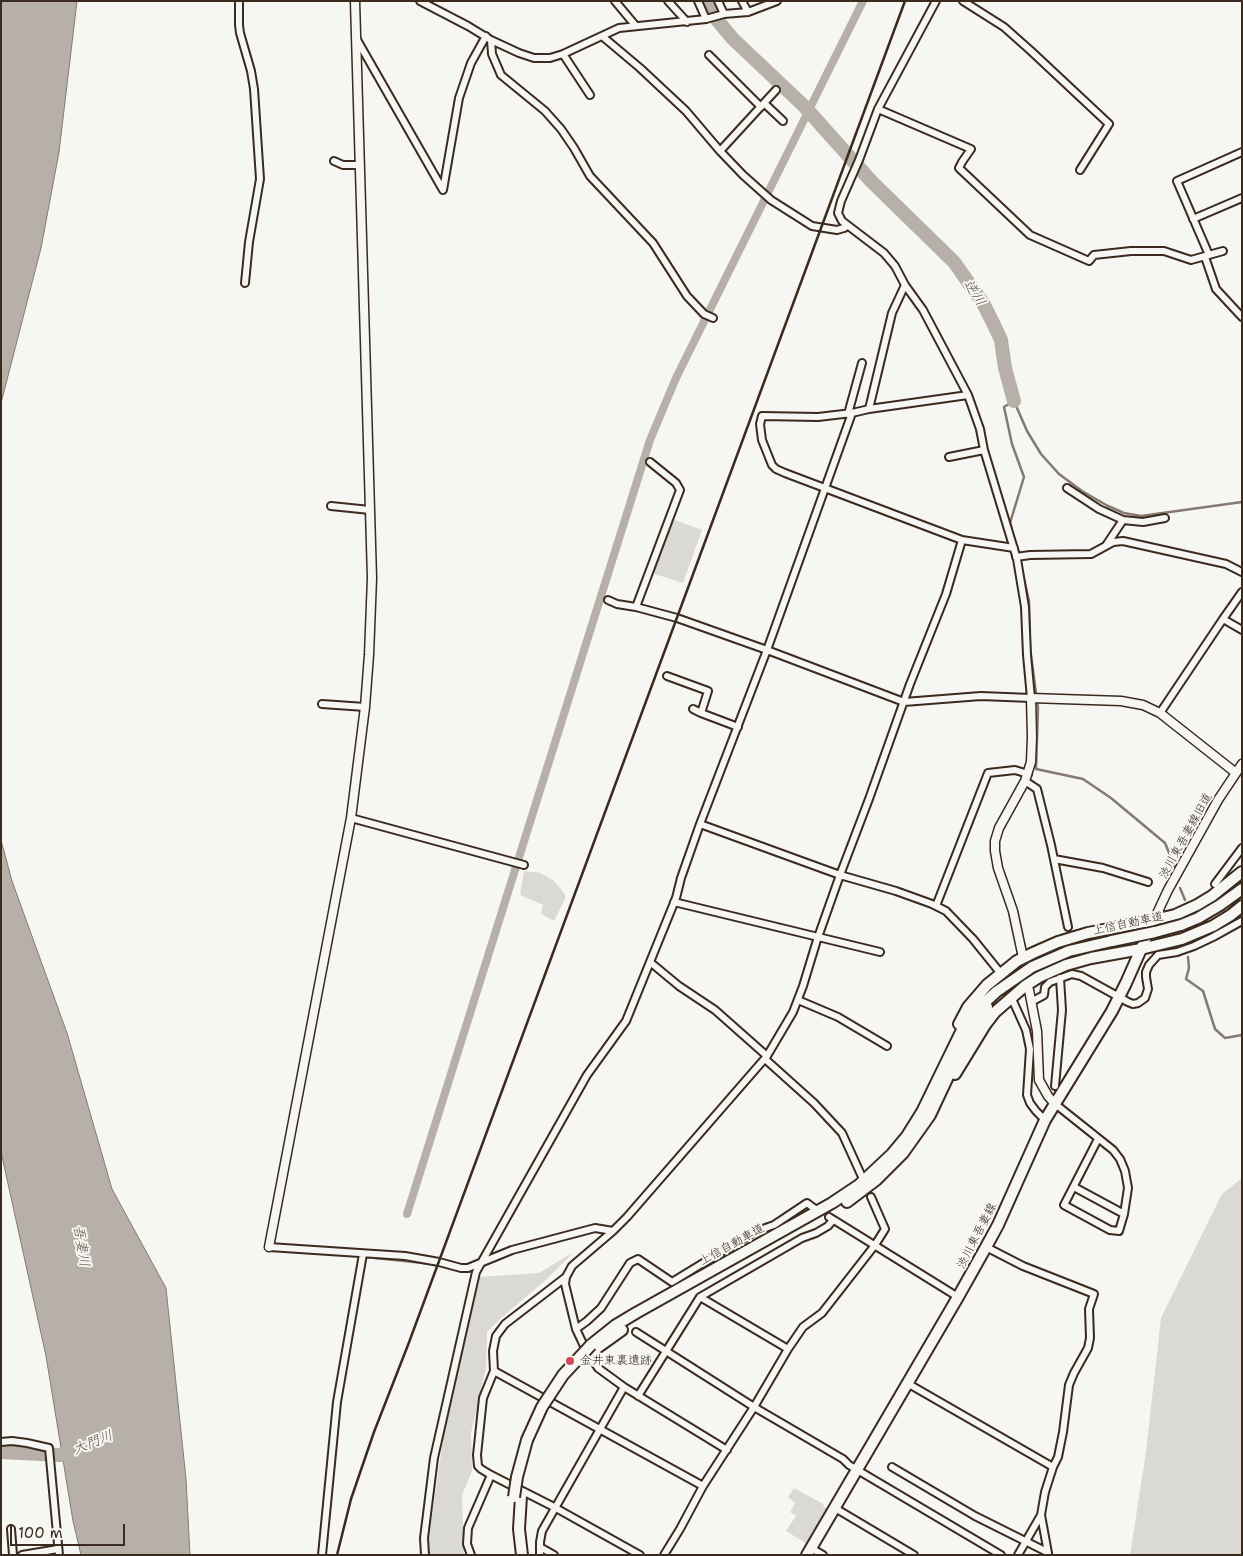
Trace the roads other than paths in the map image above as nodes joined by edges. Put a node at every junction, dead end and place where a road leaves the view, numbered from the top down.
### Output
1 (239, 1) edge
2 (355, 1) edge
3 (420, 1) edge
4 (614, 1) edge
5 (668, 1) edge
6 (698, 1) edge
7 (718, 1) edge
8 (742, 1) edge
9 (777, 1) edge
10 (936, 1) edge
11 (962, 1) edge
12 (748, 12) junction
13 (723, 14) junction
14 (709, 18) junction
15 (687, 22) junction
16 (635, 25) junction
17 (602, 36) junction
18 (356, 37) junction
19 (489, 38) junction
20 (563, 54) junction
21 (709, 55) dead end
22 (776, 90) dead end
23 (590, 95) dead end
24 (763, 105) junction
25 (878, 109) junction
26 (783, 121) dead end
27 (720, 151) junction
28 (1242, 152) edge
29 (334, 162) dead end
30 (360, 166) junction
31 (1080, 170) dead end
32 (1242, 198) edge
33 (1194, 219) junction
34 (847, 226) junction
35 (1223, 251) dead end
36 (1207, 256) junction
37 (245, 283) dead end
38 (905, 285) junction
39 (709, 316) dead end
40 (1242, 317) edge
41 (862, 363) dead end
42 (968, 395) junction
43 (868, 409) junction
44 (850, 414) junction
45 (984, 450) junction
46 (949, 457) dead end
47 (650, 462) dead end
48 (1067, 488) dead end
49 (826, 489) junction
50 (331, 506) dead end
51 (370, 510) junction
52 (1165, 518) dead end
53 (1123, 520) junction
54 (962, 540) junction
55 (1107, 545) junction
56 (1014, 548) junction
57 (1019, 557) junction
58 (1242, 572) edge
59 (1242, 592) edge
60 (608, 600) dead end
61 (636, 607) junction
62 (1224, 619) junction
63 (1242, 630) edge
64 (768, 650) junction
65 (666, 676) dead end
66 (1032, 698) junction
67 (904, 702) junction
68 (322, 704) dead end
69 (365, 707) junction
70 (692, 709) dead end
71 (701, 713) junction
72 (1160, 713) junction
73 (738, 727) junction
74 (1242, 764) edge
75 (1239, 773) edge
76 (1026, 777) junction
77 (351, 818) junction
78 (700, 824) junction
79 (1242, 848) edge
80 (1054, 859) junction
81 (524, 865) dead end
82 (1242, 872) edge
83 (840, 875) junction
84 (1148, 882) dead end
85 (1215, 884) dead end
86 (1242, 888) edge
87 (674, 902) junction
88 (936, 906) junction
89 (1242, 906) edge
90 (1154, 920) junction
91 (1242, 921) edge
92 (1068, 926) dead end
93 (818, 937) junction
94 (1141, 949) junction
95 (880, 952) dead end
96 (1022, 953) dead end
97 (650, 962) junction
98 (998, 970) dead end
99 (1060, 978) junction
100 (1029, 990) dead end
101 (1119, 997) junction
102 (798, 1000) junction
103 (1013, 1001) dead end
104 (1031, 1002) junction
105 (887, 1046) dead end
106 (766, 1058) junction
107 (1055, 1086) dead end
108 (1054, 1103) junction
109 (926, 1114) junction
110 (1045, 1120) junction
111 (1098, 1139) junction
112 (863, 1179) dead end
113 (1074, 1187) junction
114 (871, 1197) dead end
115 (815, 1209) dead end
116 (1124, 1214) junction
117 (613, 1231) junction
118 (875, 1245) junction
119 (269, 1247) joint
120 (986, 1247) junction
121 (363, 1254) junction
122 (480, 1265) junction
123 (566, 1277) junction
124 (700, 1297) junction
125 (958, 1297) junction
126 (576, 1329) junction
127 (636, 1332) dead end
128 (788, 1349) junction
129 (667, 1351) junction
130 (494, 1370) junction
131 (907, 1383) junction
132 (624, 1387) junction
133 (638, 1396) junction
134 (754, 1407) junction
135 (599, 1429) junction
136 (1, 1442) edge
137 (727, 1450) junction
138 (892, 1467) dead end
139 (1053, 1467) junction
140 (857, 1470) junction
141 (490, 1475) junction
142 (703, 1486) junction
143 (517, 1496) junction
144 (554, 1507) junction
145 (835, 1508) junction
146 (1041, 1515) junction
147 (11, 1529) dead end
148 (1027, 1541) junction
149 (540, 1547) junction
150 (809, 1551) edge
151 (58, 1552) edge
152 (1048, 1553) edge
153 (13, 1555) edge
154 (22, 1555) edge
155 (322, 1555) edge
156 (425, 1555) edge
157 (471, 1555) edge
158 (516, 1555) edge
159 (522, 1555) edge
160 (540, 1555) edge
161 (554, 1555) edge
162 (640, 1555) edge
163 (664, 1555) edge
164 (823, 1555) edge
165 (914, 1555) edge
166 (1001, 1555) edge
167 (1018, 1555) edge

1 - 37 street
2 - 18 street
3 - 19 street
4 - 16 street
5 - 15 street
6 - 14 street
7 - 13 street
8 - 12 street
9 - 12 street
10 - 25 street
11 - 31 street
12 - 13 street
13 - 14 street
14 - 15 street
15 - 16 street
16 - 17 street
17 - 20 street
17 - 27 street
18 - 19 street
18 - 30 street
19 - 20 street
19 - 39 street
20 - 23 street
21 - 24 street
22 - 24 street
24 - 26 street
24 - 27 street
25 - 34 street
25 - 36 street
27 - 34 street
28 - 33 street
29 - 30 street
30 - 51 street
32 - 33 street
33 - 36 street
34 - 38 street
35 - 36 street
36 - 40 street
38 - 42 street
38 - 43 street
41 - 44 street
42 - 43 street
42 - 45 street
43 - 44 street
44 - 49 street
44 - 49 street
45 - 46 street
45 - 56 street
47 - 61 street
48 - 53 street
49 - 54 street
49 - 64 street
50 - 51 street
51 - 69 street
52 - 53 street
53 - 55 street
54 - 56 street
54 - 67 street
55 - 57 street
55 - 58 street
56 - 57 street
57 - 66 street
59 - 62 street
60 - 61 street
61 - 64 street
62 - 63 street
62 - 72 street
64 - 67 street
64 - 73 street
65 - 71 street
66 - 67 street
66 - 72 street
66 - 76 street
67 - 83 street
68 - 69 street
69 - 77 street
70 - 71 street
71 - 73 street
72 - 75 street
73 - 78 street
74 - 75 street, 渋川東吾妻線旧道
75 - 90 street, 渋川東吾妻線旧道
76 - 80 street
76 - 88 street
76 - 96 street
77 - 81 street
77 - 119 street
78 - 83 street
78 - 87 street
79 - 85 street
80 - 84 street
80 - 92 street
82 - 90 main road
83 - 88 street
83 - 93 street
86 - 109 main road, 上信自動車道, bridge
87 - 93 street
87 - 97 street
88 - 98 street
89 - 94 main road
90 - 94 main road, 渋川東吾妻線
90 - 109 main road
91 - 101 street
93 - 95 street
93 - 102 street
94 - 101 main road, 渋川東吾妻線
94 - 109 main road
97 - 106 street
97 - 122 street
99 - 101 street
99 - 104 street
99 - 107 street
100 - 104 street
101 - 108 main road, 渋川東吾妻線
102 - 105 street
102 - 106 street
103 - 110 street
104 - 108 street
106 - 112 street
106 - 117 street
108 - 110 main road, 渋川東吾妻線
108 - 111 street
109 - 143 main road, 上信自動車道
110 - 120 main road, 渋川東吾妻線
111 - 113 street
111 - 116 street
113 - 116 street
113 - 116 street
114 - 118 street
115 - 126 street
117 - 122 street
117 - 123 street
118 - 124 street
118 - 125 street
118 - 128 street
119 - 121 street
120 - 125 main road, 渋川東吾妻線
120 - 139 street
121 - 122 street
121 - 155 street
122 - 156 street
123 - 126 street
123 - 130 street
124 - 128 street
124 - 129 street
125 - 131 main road, 渋川東吾妻線
126 - 132 street
127 - 129 street
128 - 134 street
129 - 133 street
129 - 134 street
130 - 135 street
130 - 141 street
131 - 139 street
131 - 140 main road, 渋川東吾妻線
132 - 133 street
132 - 135 street
133 - 137 street
134 - 137 street
134 - 140 street
135 - 142 street
135 - 144 street
136 - 151 street
137 - 142 street
138 - 148 street
139 - 146 street
140 - 145 main road, 渋川東吾妻線
140 - 166 street
141 - 144 street
141 - 157 street
142 - 163 street
143 - 158 main road, 上信自動車道
143 - 159 main road, 上信自動車道
144 - 149 street
144 - 162 street
145 - 150 main road, 渋川東吾妻線
145 - 165 street
146 - 148 street
146 - 152 street
147 - 153 street
148 - 152 street
148 - 167 street
149 - 160 street
149 - 161 street
150 - 164 street
151 - 154 street

